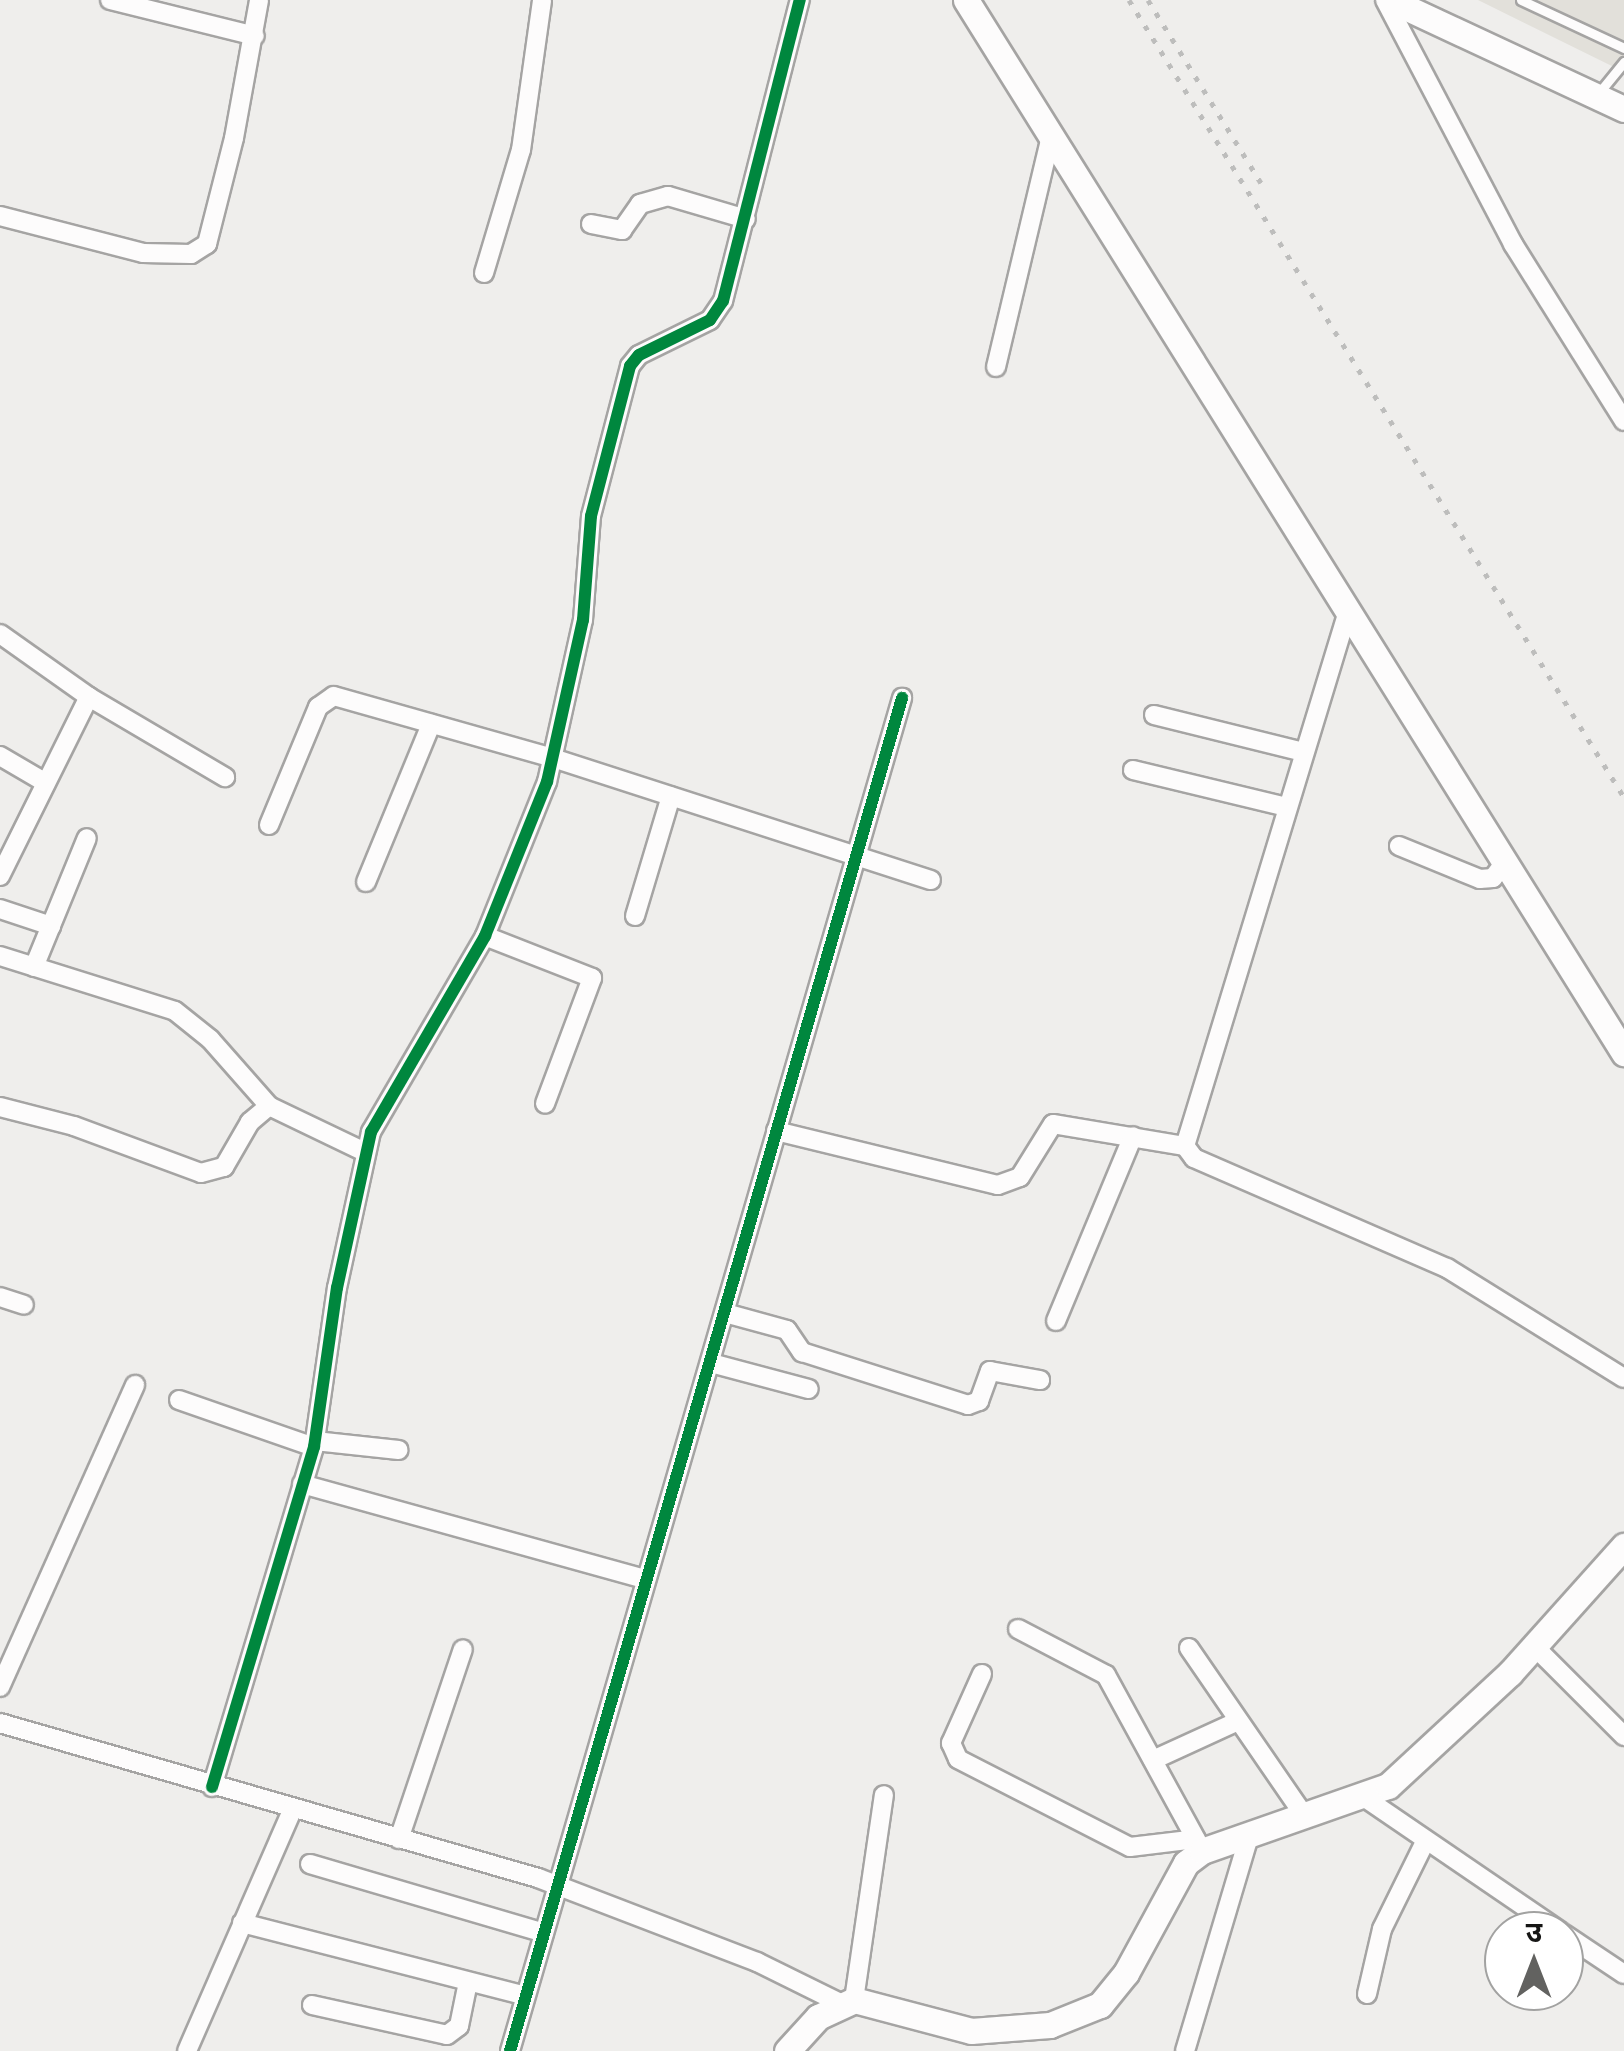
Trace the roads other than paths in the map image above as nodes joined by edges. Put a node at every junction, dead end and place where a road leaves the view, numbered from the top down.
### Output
1 (110, 0) edge
2 (259, 0) edge
3 (542, 0) edge
4 (800, 0) edge
5 (966, 0) edge
6 (1387, 0) edge
7 (1428, 0) edge
8 (1521, 0) edge
9 (255, 36) junction
10 (1624, 48) edge
11 (1624, 62) edge
12 (1608, 90) edge
13 (1624, 109) edge
14 (1051, 136) junction
15 (0, 216) edge
16 (746, 219) junction
17 (591, 224) dead end
18 (484, 273) dead end
19 (996, 367) dead end
20 (1621, 413) edge
21 (1348, 611) junction
22 (0, 634) edge
23 (89, 697) junction
24 (902, 698) dead end
25 (1154, 714) dead end
26 (431, 724) junction
27 (1304, 752) junction
28 (0, 756) edge
29 (556, 758) junction
30 (1133, 770) dead end
31 (226, 777) dead end
32 (46, 783) junction
33 (671, 796) junction
34 (1287, 808) junction
35 (269, 825) dead end
36 (87, 838) dead end
37 (1399, 846) dead end
38 (854, 856) junction
39 (1505, 862) junction
40 (0, 876) edge
41 (931, 880) dead end
42 (366, 882) dead end
43 (0, 909) edge
44 (635, 916) dead end
45 (52, 926) junction
46 (485, 936) junction
47 (0, 956) edge
48 (34, 967) junction
49 (1624, 1052) edge
50 (545, 1104) dead end
51 (269, 1106) junction
52 (0, 1107) edge
53 (776, 1131) junction
54 (1134, 1136) junction
55 (1185, 1146) junction
56 (365, 1152) junction
57 (0, 1297) edge
58 (24, 1305) dead end
59 (725, 1313) junction
60 (1056, 1321) dead end
61 (711, 1363) junction
62 (1624, 1378) edge
63 (1040, 1380) dead end
64 (136, 1386) dead end
65 (809, 1389) dead end
66 (179, 1400) dead end
67 (314, 1444) junction
68 (399, 1450) dead end
69 (302, 1484) junction
70 (1624, 1546) edge
71 (644, 1578) junction
72 (1018, 1630) dead end
73 (1536, 1647) junction
74 (1188, 1648) dead end
75 (463, 1649) dead end
76 (982, 1674) dead end
77 (0, 1687) edge
78 (1238, 1721) junction
79 (0, 1723) edge
80 (1624, 1736) edge
81 (1153, 1760) junction
82 (212, 1787) junction
83 (884, 1795) dead end
84 (1365, 1798) junction
85 (292, 1808) junction
86 (1305, 1817) junction
87 (1250, 1833) junction
88 (399, 1838) junction
89 (1426, 1842) junction
90 (1199, 1845) junction
91 (310, 1864) dead end
92 (560, 1886) junction
93 (1530, 1911) edge
94 (242, 1923) junction
95 (544, 1934) junction
96 (1584, 1947) edge
97 (1624, 1974) edge
98 (468, 1982) junction
99 (1367, 1994) dead end
100 (522, 1995) junction
101 (847, 2002) junction
102 (312, 2004) dead end
103 (793, 2048) edge
104 (187, 2051) edge
105 (510, 2051) edge
106 (1185, 2051) edge

1 - 9 street
2 - 9 street
3 - 18 street
4 - 16 street
5 - 14 street
6 - 12 street
6 - 20 street
7 - 12 street
8 - 10 lane
9 - 15 street
11 - 12 lane
12 - 13 street
14 - 19 street
14 - 21 street
16 - 17 street
16 - 29 street
21 - 27 street
21 - 39 street
22 - 23 street
23 - 31 street
23 - 32 street
24 - 38 street
25 - 27 street
26 - 29 street
26 - 35 street
26 - 42 street
27 - 34 street
28 - 32 street
29 - 33 street
29 - 46 street
30 - 34 street
32 - 40 street
33 - 38 street
33 - 44 street
34 - 55 street
36 - 45 street
37 - 39 street
38 - 41 street
38 - 53 street
39 - 49 street
43 - 45 street
45 - 48 street
46 - 50 street
46 - 56 street
47 - 48 street
48 - 51 street
51 - 52 street
51 - 56 street
53 - 54 street
53 - 59 street
54 - 55 street
54 - 60 street
55 - 62 street
56 - 67 street
57 - 58 street
59 - 61 street
59 - 63 street
61 - 65 street
61 - 71 street
64 - 77 street
66 - 67 street
67 - 68 street
67 - 69 street
69 - 71 street
69 - 82 street
70 - 73 street
71 - 92 street
72 - 81 street
73 - 80 street
73 - 84 street
74 - 78 street
75 - 88 street
76 - 90 street
78 - 81 street
78 - 86 street
79 - 82 street
81 - 90 street
82 - 85 street
83 - 101 street
84 - 86 street
84 - 89 street
85 - 88 street
85 - 94 street
86 - 87 street
87 - 90 street
87 - 106 street
88 - 92 street
89 - 93 street
89 - 99 street
90 - 101 street
91 - 95 street
92 - 95 street
92 - 101 street
94 - 98 street
94 - 104 street
95 - 100 street
96 - 97 street
98 - 100 street
98 - 102 street
100 - 105 street
101 - 103 street

